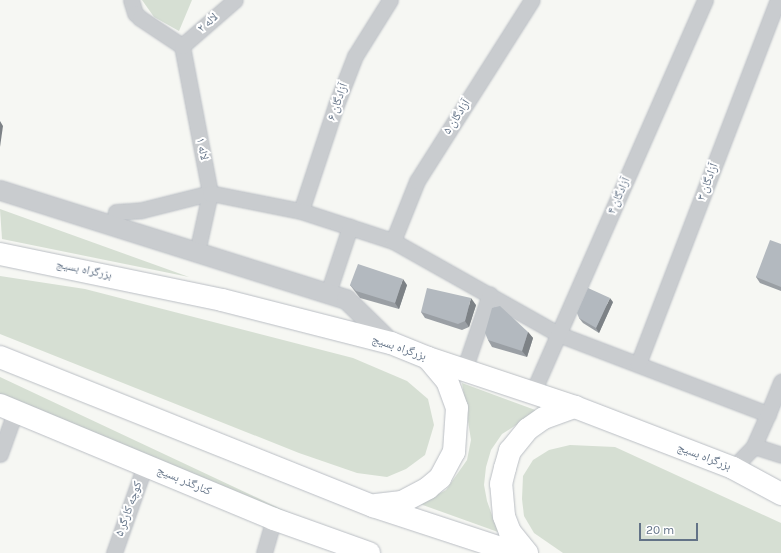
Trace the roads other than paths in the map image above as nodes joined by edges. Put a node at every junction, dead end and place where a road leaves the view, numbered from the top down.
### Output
1 (131, 0) edge
2 (235, 0) edge
3 (390, 0) edge
4 (532, 0) edge
5 (705, 0) edge
6 (778, 0) edge
7 (182, 46) junction
8 (0, 190) edge
9 (210, 193) junction
10 (300, 211) junction
11 (113, 227) junction
12 (350, 227) junction
13 (394, 241) junction
14 (197, 252) junction
15 (0, 254) edge
16 (328, 293) junction
17 (490, 294) junction
18 (558, 334) junction
19 (391, 343) junction
20 (0, 357) edge
21 (428, 358) junction
22 (638, 364) junction
23 (464, 370) junction
24 (781, 381) edge
25 (533, 392) junction
26 (575, 407) junction
27 (7, 409) edge
28 (768, 414) junction
29 (754, 446) junction
30 (0, 454) edge
31 (781, 455) edge
32 (145, 465) junction
33 (733, 468) junction
34 (781, 494) edge
35 (372, 506) junction
36 (274, 519) junction
37 (114, 553) edge
38 (264, 553) edge
39 (369, 553) edge
40 (516, 553) edge
41 (527, 553) edge

1 - 7 street
2 - 7 street, لاله ۲
3 - 10 street, آزادگان ۶
4 - 13 street, آزادگان ۵
5 - 18 street, آزادگان ۴
6 - 22 street, آزادگان ۳
7 - 9 street, لاله ۱
8 - 11 street
9 - 10 street
9 - 11 street
9 - 14 street, لاله ۱
10 - 12 street
11 - 14 street
12 - 13 street
12 - 16 street
13 - 17 street
14 - 16 street
15 - 19 main road, بزرگراه بسیج
16 - 19 street
17 - 18 street
17 - 23 street
18 - 22 street
18 - 25 street, آزادگان ۴
19 - 21 main road, بزرگراه بسیج
20 - 35 main road
21 - 23 main road, بزرگراه بسیج
21 - 35 main road
22 - 28 street
23 - 25 main road, بزرگراه بسیج
24 - 28 street
25 - 26 main road, بزرگراه بسیج
26 - 33 main road, بزرگراه بسیج
26 - 41 main road
27 - 30 street
27 - 32 main road, کنارگذر بسیج
28 - 29 street
29 - 31 street
29 - 33 street
32 - 36 main road, کنارگذر بسیج
32 - 37 street, کوچه کارگر ۵
33 - 34 main road, بزرگراه بسیج
35 - 40 main road
36 - 38 street
36 - 39 main road, کنارگذر بسیج

